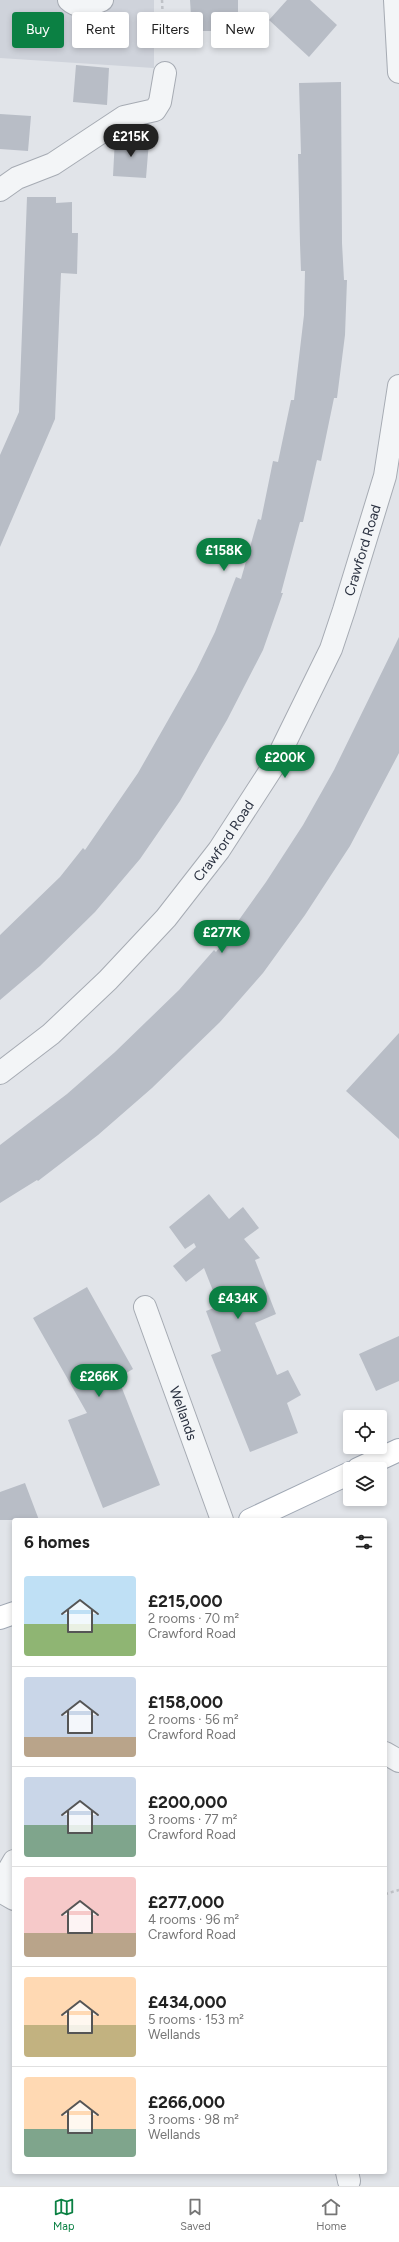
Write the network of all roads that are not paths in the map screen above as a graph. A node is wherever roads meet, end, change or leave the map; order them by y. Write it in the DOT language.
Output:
graph roads {
  1 [pos="69,0"];
  2 [pos="102,0"];
  3 [pos="395,0"];
  4 [pos="399,72"];
  5 [pos="165,73"];
  6 [pos="0,190"];
  7 [pos="399,386"];
  8 [pos="0,1073"];
  9 [pos="146,1307"];
  10 [pos="399,1450"];
  11 [pos="373,1462"];
  12 [pos="343,1476"];
  13 [pos="221,1518"];
  14 [pos="254,1518"];
  15 [pos="12,1614"];
  16 [pos="0,1618"];
  17 [pos="387,1754"];
  18 [pos="399,1761"];
  19 [pos="12,1864"];
  20 [pos="0,1885"];
  21 [pos="0,1891"];
  22 [pos="12,1898"];
  1 -- 2 [label="street"];
  3 -- 4 [label="street"];
  5 -- 6 [label="street"];
  7 -- 8 [label="street, Crawford Road"];
  9 -- 13 [label="street, Wellands"];
  10 -- 11 [label="main road"];
  12 -- 14 [label="main road"];
  15 -- 16 [label="main road"];
  17 -- 18 [label="street"];
  19 -- 20 [label="street"];
  21 -- 22 [label="street"];
}
